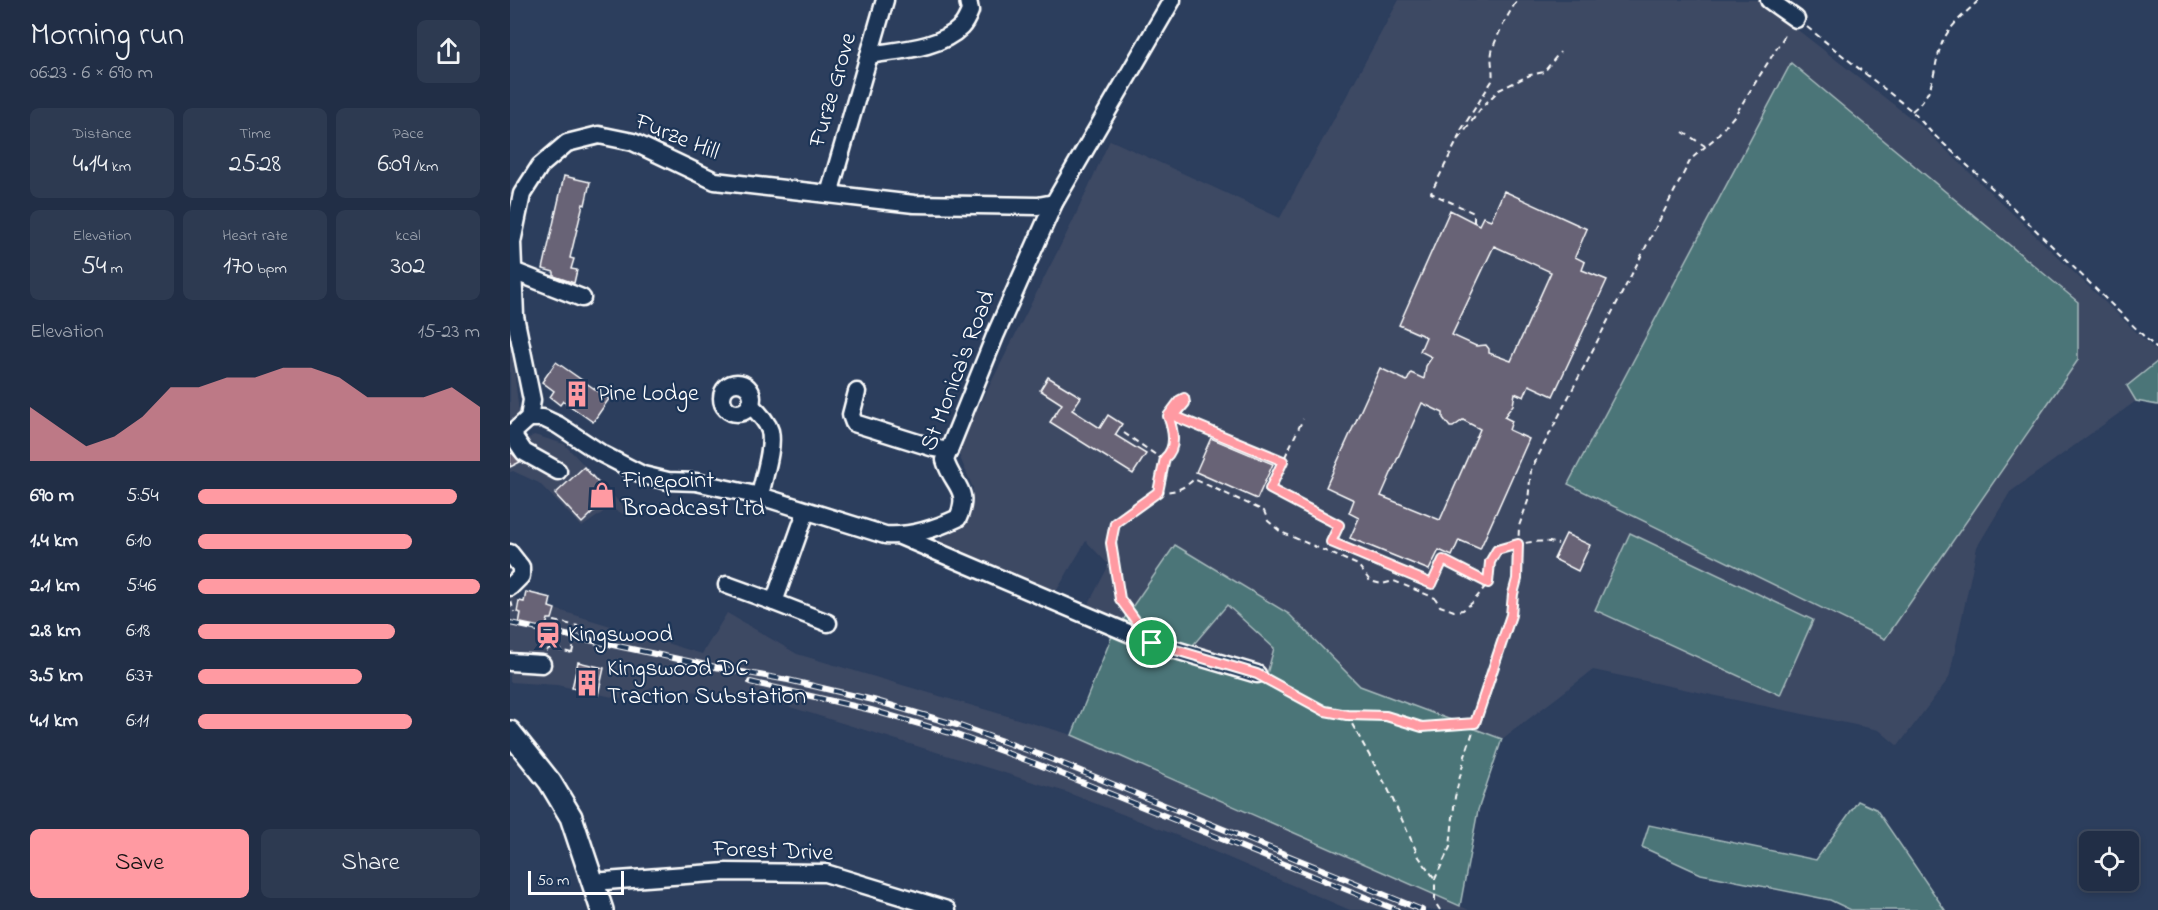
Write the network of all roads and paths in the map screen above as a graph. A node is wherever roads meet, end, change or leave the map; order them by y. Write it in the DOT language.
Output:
graph roads {
  1 [pos="885,0"];
  2 [pos="968,0"];
  3 [pos="1172,0"];
  4 [pos="1516,0"];
  5 [pos="1769,0"];
  6 [pos="1978,0"];
  7 [pos="1796,19"];
  8 [pos="1560,52"];
  9 [pos="869,55"];
  10 [pos="1912,111"];
  11 [pos="1683,132"];
  12 [pos="1457,141"];
  13 [pos="1706,146"];
  14 [pos="829,194"];
  15 [pos="1054,203"];
  16 [pos="1474,222"];
  17 [pos="513,272"];
  18 [pos="582,298"];
  19 [pos="2158,350"];
  20 [pos="857,392"];
  21 [pos="750,405"];
  22 [pos="529,418"];
  23 [pos="1304,419"];
  24 [pos="1124,433"];
  25 [pos="511,435"];
  26 [pos="949,451"];
  27 [pos="1165,458"];
  28 [pos="1283,461"];
  29 [pos="558,471"];
  30 [pos="1158,492"];
  31 [pos="760,496"];
  32 [pos="806,512"];
  33 [pos="900,536"];
  34 [pos="1518,544"];
  35 [pos="1558,544"];
  36 [pos="510,553"];
  37 [pos="1488,583"];
  38 [pos="727,585"];
  39 [pos="510,587"];
  40 [pos="510,596"];
  41 [pos="774,602"];
  42 [pos="514,612"];
  43 [pos="554,621"];
  44 [pos="828,623"];
  45 [pos="1152,643"];
  46 [pos="550,648"];
  47 [pos="510,662"];
  48 [pos="542,664"];
  49 [pos="1257,674"];
  50 [pos="1347,715"];
  51 [pos="1475,723"];
  52 [pos="510,732"];
  53 [pos="1435,879"];
  54 [pos="592,882"];
  55 [pos="602,910"];
  56 [pos="947,910"];
  57 [pos="1440,910"];
  1 -- 9 [label="street, Furze Grove"];
  2 -- 9 [label="street"];
  3 -- 15 [label="street, St Monica's Road"];
  4 -- 12 [label="path"];
  5 -- 7 [label="street"];
  6 -- 10 [label="path"];
  7 -- 10 [label="path"];
  7 -- 13 [label="path"];
  8 -- 12 [label="path"];
  9 -- 14 [label="street, Furze Grove"];
  10 -- 19 [label="path"];
  11 -- 13 [label="path"];
  12 -- 16 [label="path"];
  13 -- 34 [label="path"];
  14 -- 15 [label="street, Furze Hill"];
  14 -- 17 [label="street, Furze Hill"];
  15 -- 26 [label="street, St Monica's Road"];
  17 -- 18 [label="street"];
  17 -- 22 [label="street, Furze Hill"];
  20 -- 26 [label="street"];
  21 -- 31 [label="street"];
  22 -- 25 [label="street"];
  22 -- 31 [label="street, St Monica's Road"];
  23 -- 28 [label="path"];
  24 -- 27 [label="path"];
  25 -- 29 [label="street"];
  26 -- 33 [label="street, St Monica's Road"];
  27 -- 28 [label="path"];
  27 -- 30 [label="path"];
  28 -- 37 [label="path"];
  30 -- 37 [label="path"];
  30 -- 45 [label="path"];
  31 -- 32 [label="street, St Monica's Road"];
  32 -- 33 [label="street, St Monica's Road"];
  32 -- 41 [label="street"];
  33 -- 45 [label="street"];
  34 -- 35 [label="path"];
  34 -- 37 [label="path"];
  34 -- 51 [label="path"];
  36 -- 39 [label="street"];
  38 -- 41 [label="street"];
  40 -- 42 [label="path"];
  41 -- 44 [label="street"];
  43 -- 46 [label="path, bridge"];
  45 -- 49 [label="street"];
  47 -- 48 [label="street"];
  49 -- 50 [label="path"];
  50 -- 51 [label="path"];
  50 -- 53 [label="path"];
  51 -- 53 [label="path"];
  52 -- 54 [label="main road"];
  53 -- 57 [label="path"];
  54 -- 55 [label="main road"];
  54 -- 56 [label="street, Forest Drive"];
}
